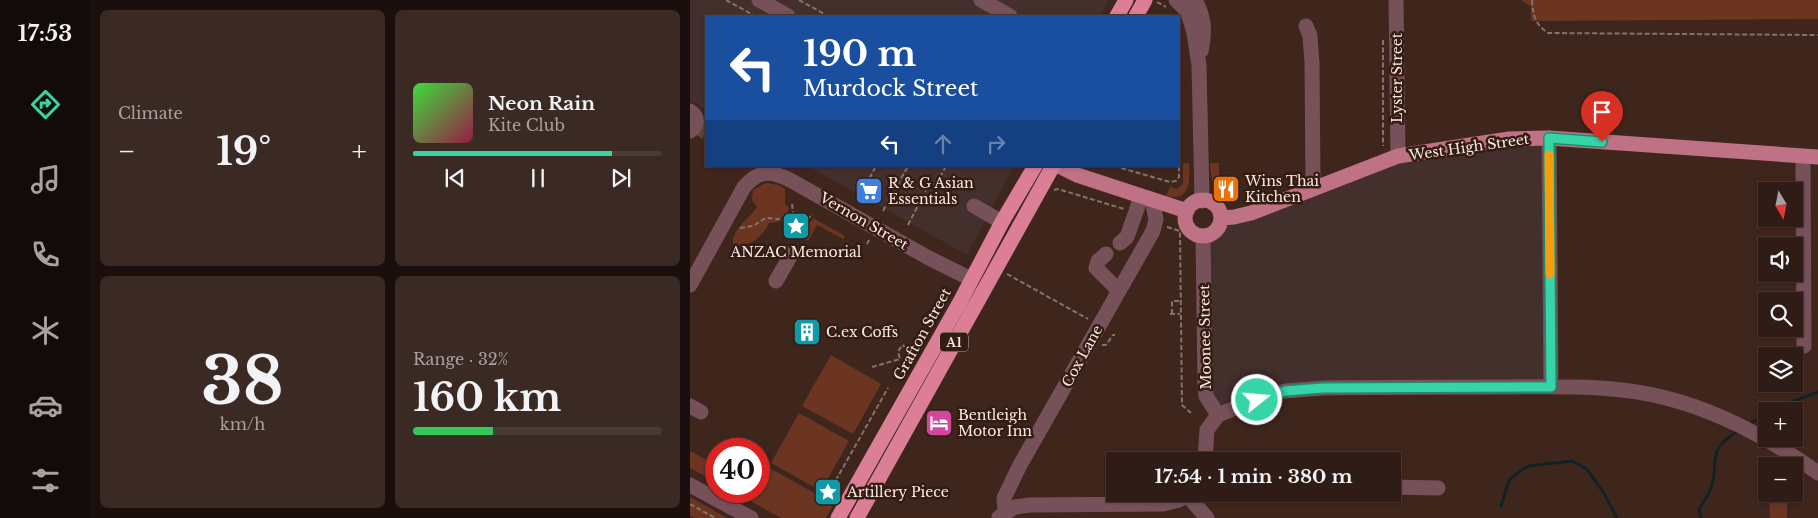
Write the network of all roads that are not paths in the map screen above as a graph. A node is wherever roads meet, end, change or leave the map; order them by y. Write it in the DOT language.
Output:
graph roads {
  1 [pos="759,0"];
  2 [pos="981,0"];
  3 [pos="1126,0"];
  4 [pos="1195,0"];
  5 [pos="1206,0"];
  6 [pos="1396,0"];
  7 [pos="1151,1"];
  8 [pos="1172,4"];
  9 [pos="786,15"];
  10 [pos="1008,15"];
  11 [pos="1118,15"];
  12 [pos="1137,15"];
  13 [pos="1204,26"];
  14 [pos="1306,26"];
  15 [pos="1199,64"];
  16 [pos="690,111"];
  17 [pos="690,131"];
  18 [pos="1549,138"];
  19 [pos="1398,156"];
  20 [pos="1810,156"];
  21 [pos="1034,167"];
  22 [pos="1052,167"];
  23 [pos="1061,167"];
  24 [pos="1313,188"];
  25 [pos="1146,199"];
  26 [pos="1202,201"];
  27 [pos="974,206"];
  28 [pos="1187,211"];
  29 [pos="1221,218"];
  30 [pos="1002,222"];
  31 [pos="1203,236"];
  32 [pos="1120,243"];
  33 [pos="792,253"];
  34 [pos="1106,254"];
  35 [pos="971,279"];
  36 [pos="776,281"];
  37 [pos="690,285"];
  38 [pos="1119,291"];
  39 [pos="1804,346"];
  40 [pos="1551,387"];
  41 [pos="1218,415"];
  42 [pos="1206,452"];
  43 [pos="1818,473"];
  44 [pos="690,485"];
  45 [pos="1401,487"];
  46 [pos="1438,488"];
  47 [pos="1173,502"];
  48 [pos="1194,502"];
  49 [pos="738,513"];
  50 [pos="1002,515"];
  51 [pos="751,518"];
  52 [pos="838,518"];
  53 [pos="857,518"];
  54 [pos="1207,518"];
  1 -- 9 [label="street"];
  2 -- 10 [label="street"];
  3 -- 11 [label="highway"];
  4 -- 13 [label="street"];
  5 -- 13 [label="street"];
  6 -- 19 [label="street, Lyster Street"];
  7 -- 12 [label="highway"];
  8 -- 15 [label="street"];
  13 -- 15 [label="street"];
  14 -- 24 [label="street"];
  15 -- 26 [label="street"];
  16 -- 17 [label="street"];
  18 -- 19 [label="main road, West High Street"];
  18 -- 20 [label="main road, West High Street"];
  18 -- 40 [label="street"];
  19 -- 24 [label="main road, West High Street"];
  20 -- 39 [label="street"];
  21 -- 30 [label="highway, Grafton Street / A1"];
  22 -- 53 [label="highway, A1"];
  23 -- 25 [label="main road"];
  24 -- 29 [label="main road, West High Street"];
  25 -- 28 [label="main road"];
  25 -- 32 [label="street"];
  25 -- 38 [label="street, Cox Lane"];
  26 -- 28 [label="main road"];
  26 -- 29 [label="main road"];
  27 -- 30 [label="street"];
  28 -- 31 [label="main road"];
  29 -- 31 [label="main road"];
  30 -- 35 [label="highway, Grafton Street / A1"];
  31 -- 41 [label="street, Moonee Street"];
  33 -- 36 [label="street"];
  34 -- 38 [label="street"];
  35 -- 37 [label="street, Vernon Street"];
  35 -- 52 [label="highway, Grafton Street / A1"];
  38 -- 50 [label="street, Cox Lane"];
  40 -- 41 [label="street"];
  40 -- 43 [label="street"];
  41 -- 42 [label="street"];
  44 -- 49 [label="street"];
  45 -- 46 [label="street"];
  47 -- 50 [label="street"];
  48 -- 54 [label="street"];
  49 -- 51 [label="street"];
}
